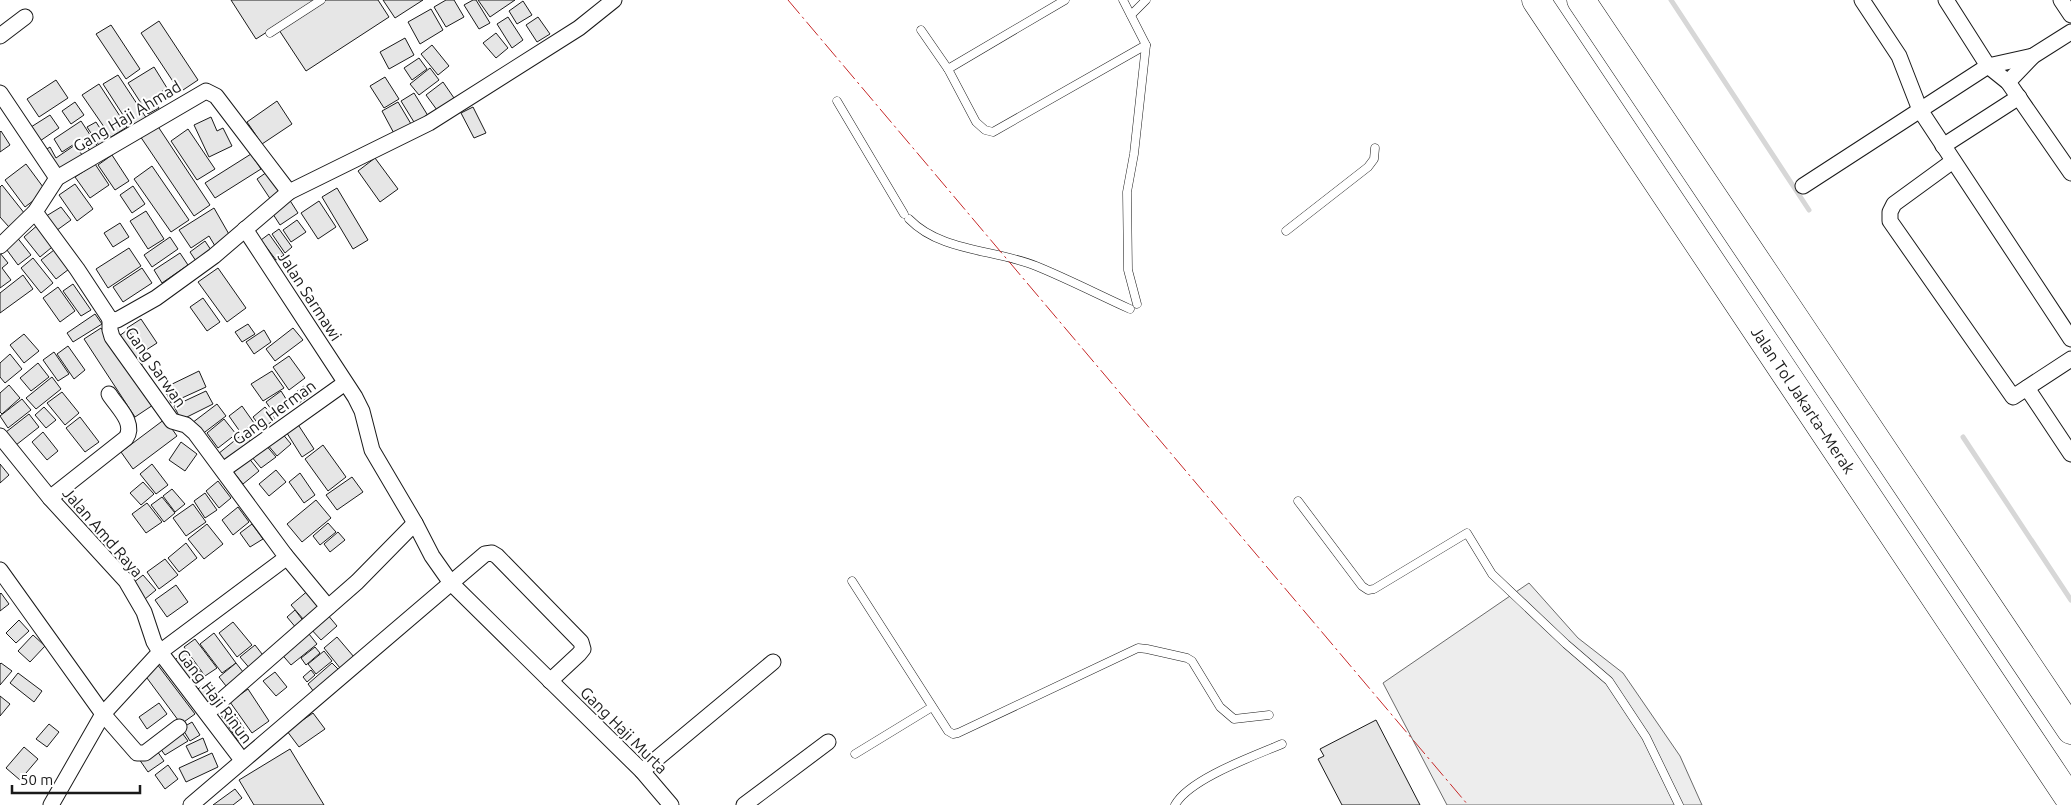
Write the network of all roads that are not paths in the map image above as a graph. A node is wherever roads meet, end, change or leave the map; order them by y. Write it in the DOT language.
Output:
graph roads {
  1 [pos="321,0"];
  2 [pos="614,0"];
  3 [pos="1065,0"];
  4 [pos="1123,0"];
  5 [pos="1146,0"];
  6 [pos="1536,0"];
  7 [pos="1581,0"];
  8 [pos="1862,0"];
  9 [pos="1946,0"];
  10 [pos="2061,0"];
  11 [pos="1131,15"];
  12 [pos="2071,15"];
  13 [pos="25,18"];
  14 [pos="921,30"];
  15 [pos="2071,32"];
  16 [pos="270,33"];
  17 [pos="0,36"];
  18 [pos="1146,45"];
  19 [pos="2033,56"];
  20 [pos="1988,66"];
  21 [pos="948,69"];
  22 [pos="2008,82"];
  23 [pos="0,93"];
  24 [pos="2019,96"];
  25 [pos="837,101"];
  26 [pos="1920,110"];
  27 [pos="1943,146"];
  28 [pos="1375,148"];
  29 [pos="1953,161"];
  30 [pos="2071,173"];
  31 [pos="56,178"];
  32 [pos="1803,186"];
  33 [pos="289,192"];
  34 [pos="35,212"];
  35 [pos="245,229"];
  36 [pos="1286,231"];
  37 [pos="0,246"];
  38 [pos="110,319"];
  39 [pos="2071,339"];
  40 [pos="2071,359"];
  41 [pos="345,383"];
  42 [pos="2027,388"];
  43 [pos="109,394"];
  44 [pos="2,445"];
  45 [pos="2071,454"];
  46 [pos="223,470"];
  47 [pos="50,498"];
  48 [pos="1298,501"];
  49 [pos="415,524"];
  50 [pos="285,555"];
  51 [pos="0,570"];
  52 [pos="852,581"];
  53 [pos="451,583"];
  54 [pos="328,607"];
  55 [pos="160,652"];
  56 [pos="774,662"];
  57 [pos="550,681"];
  58 [pos="932,706"];
  59 [pos="207,713"];
  60 [pos="103,714"];
  61 [pos="1269,716"];
  62 [pos="179,727"];
  63 [pos="2071,730"];
  64 [pos="828,742"];
  65 [pos="1282,744"];
  66 [pos="856,754"];
  67 [pos="242,760"];
  68 [pos="642,771"];
  69 [pos="2071,801"];
  70 [pos="50,805"];
  71 [pos="191,805"];
  72 [pos="671,805"];
  73 [pos="744,805"];
  74 [pos="1175,805"];
  75 [pos="1679,805"];
  1 -- 16 [label="lane"];
  2 -- 33 [label="street"];
  3 -- 21 [label="lane"];
  4 -- 11 [label="lane"];
  5 -- 11 [label="lane"];
  6 -- 69 [label="highway, Jalan Tol Jakarta–Merak"];
  7 -- 63 [label="highway"];
  8 -- 26 [label="street"];
  9 -- 20 [label="street"];
  10 -- 12 [label="street"];
  11 -- 18 [label="lane"];
  13 -- 17 [label="street"];
  14 -- 21 [label="lane"];
  15 -- 19 [label="street"];
  18 -- 21 [label="lane"];
  18 -- 25 [label="lane"];
  19 -- 20 [label="street"];
  19 -- 22 [label="street"];
  20 -- 22 [label="street"];
  20 -- 26 [label="street"];
  22 -- 24 [label="street"];
  23 -- 31 [label="street"];
  24 -- 27 [label="street"];
  24 -- 30 [label="street"];
  26 -- 27 [label="street"];
  26 -- 32 [label="street"];
  27 -- 29 [label="street"];
  28 -- 36 [label="lane"];
  29 -- 39 [label="street"];
  29 -- 42 [label="street"];
  31 -- 33 [label="street, Gang Haji Ahmad"];
  31 -- 34 [label="street"];
  33 -- 35 [label="street"];
  34 -- 37 [label="street"];
  34 -- 38 [label="street, Gang Sarwan"];
  35 -- 38 [label="street"];
  35 -- 41 [label="street, Jalan Sarmawi"];
  38 -- 46 [label="street, Gang Sarwan"];
  40 -- 42 [label="street"];
  41 -- 46 [label="street, Gang Herman"];
  41 -- 49 [label="street, Jalan Sarmawi"];
  42 -- 45 [label="street"];
  43 -- 47 [label="street"];
  44 -- 47 [label="street, Jalan Amd Raya"];
  46 -- 50 [label="street, Gang Sarwan"];
  47 -- 55 [label="street, Jalan Amd Raya"];
  48 -- 75 [label="lane"];
  49 -- 53 [label="street, Gang Haji Murta"];
  49 -- 54 [label="street"];
  50 -- 54 [label="street, Gang Sarwan"];
  50 -- 55 [label="street"];
  51 -- 60 [label="street"];
  52 -- 58 [label="lane"];
  53 -- 57 [label="street, Gang Haji Murta"];
  53 -- 57 [label="street"];
  53 -- 67 [label="street"];
  54 -- 59 [label="street"];
  55 -- 59 [label="street, Gang Haji Rinun"];
  55 -- 60 [label="street"];
  56 -- 68 [label="street"];
  57 -- 68 [label="street, Gang Haji Murta"];
  58 -- 61 [label="lane"];
  58 -- 66 [label="lane"];
  59 -- 67 [label="street, Gang Haji Rinun"];
  60 -- 62 [label="street"];
  60 -- 70 [label="street"];
  64 -- 73 [label="street"];
  65 -- 74 [label="lane"];
  67 -- 71 [label="street"];
  68 -- 72 [label="street, Gang Haji Murta"];
}
